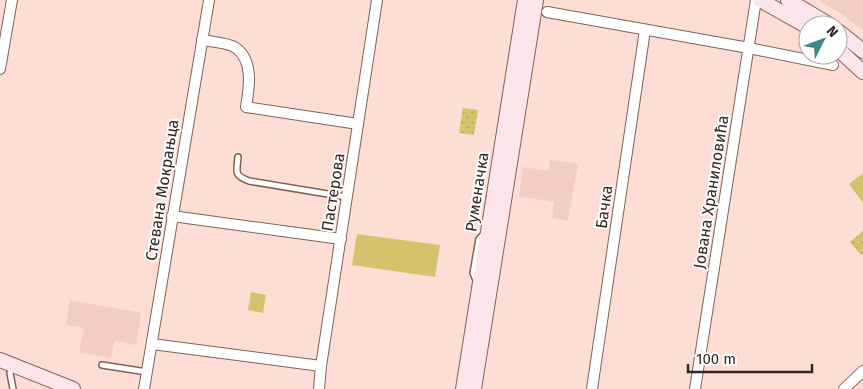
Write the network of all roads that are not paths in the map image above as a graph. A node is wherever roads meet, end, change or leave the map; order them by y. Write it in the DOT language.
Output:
graph roads {
  1 [pos="12,0"];
  2 [pos="209,0"];
  3 [pos="377,0"];
  4 [pos="526,0"];
  5 [pos="536,0"];
  6 [pos="758,0"];
  7 [pos="788,0"];
  8 [pos="546,12"];
  9 [pos="813,15"];
  10 [pos="798,22"];
  11 [pos="645,30"];
  12 [pos="848,39"];
  13 [pos="202,40"];
  14 [pos="749,48"];
  15 [pos="863,51"];
  16 [pos="798,58"];
  17 [pos="848,58"];
  18 [pos="0,69"];
  19 [pos="863,72"];
  20 [pos="358,124"];
  21 [pos="238,157"];
  22 [pos="347,198"];
  23 [pos="172,216"];
  24 [pos="341,239"];
  25 [pos="152,344"];
  26 [pos="0,360"];
  27 [pos="102,365"];
  28 [pos="321,366"];
  29 [pos="5,371"];
  30 [pos="863,371"];
  31 [pos="148,372"];
  32 [pos="14,389"];
  33 [pos="48,389"];
  34 [pos="73,389"];
  35 [pos="144,389"];
  36 [pos="319,389"];
  37 [pos="463,389"];
  38 [pos="474,389"];
  39 [pos="592,389"];
  40 [pos="695,389"];
  41 [pos="844,389"];
  1 -- 18 [label="street"];
  2 -- 13 [label="street, Стевана Мокрањца"];
  3 -- 20 [label="street, Пастерова"];
  4 -- 37 [label="street, Руменачка"];
  5 -- 38 [label="street, Руменачка"];
  6 -- 10 [label="street"];
  6 -- 14 [label="street, Јована Храниловића"];
  7 -- 9 [label="street"];
  8 -- 11 [label="street"];
  11 -- 14 [label="street"];
  11 -- 39 [label="street, Бачка"];
  12 -- 15 [label="street"];
  13 -- 20 [label="street"];
  13 -- 23 [label="street, Стевана Мокрањца"];
  14 -- 16 [label="street"];
  14 -- 40 [label="street, Јована Храниловића"];
  17 -- 19 [label="street"];
  20 -- 22 [label="street, Пастерова"];
  21 -- 22 [label="lane"];
  22 -- 24 [label="street, Пастерова"];
  23 -- 24 [label="street"];
  23 -- 25 [label="street, Стевана Мокрањца"];
  24 -- 28 [label="street, Пастерова"];
  25 -- 28 [label="street"];
  25 -- 31 [label="street, Стевана Мокрањца"];
  26 -- 34 [label="street"];
  27 -- 31 [label="lane"];
  28 -- 36 [label="street, Пастерова"];
  29 -- 32 [label="lane"];
  29 -- 33 [label="street"];
  30 -- 41 [label="street"];
  31 -- 35 [label="street, Стевана Мокрањца"];
}
